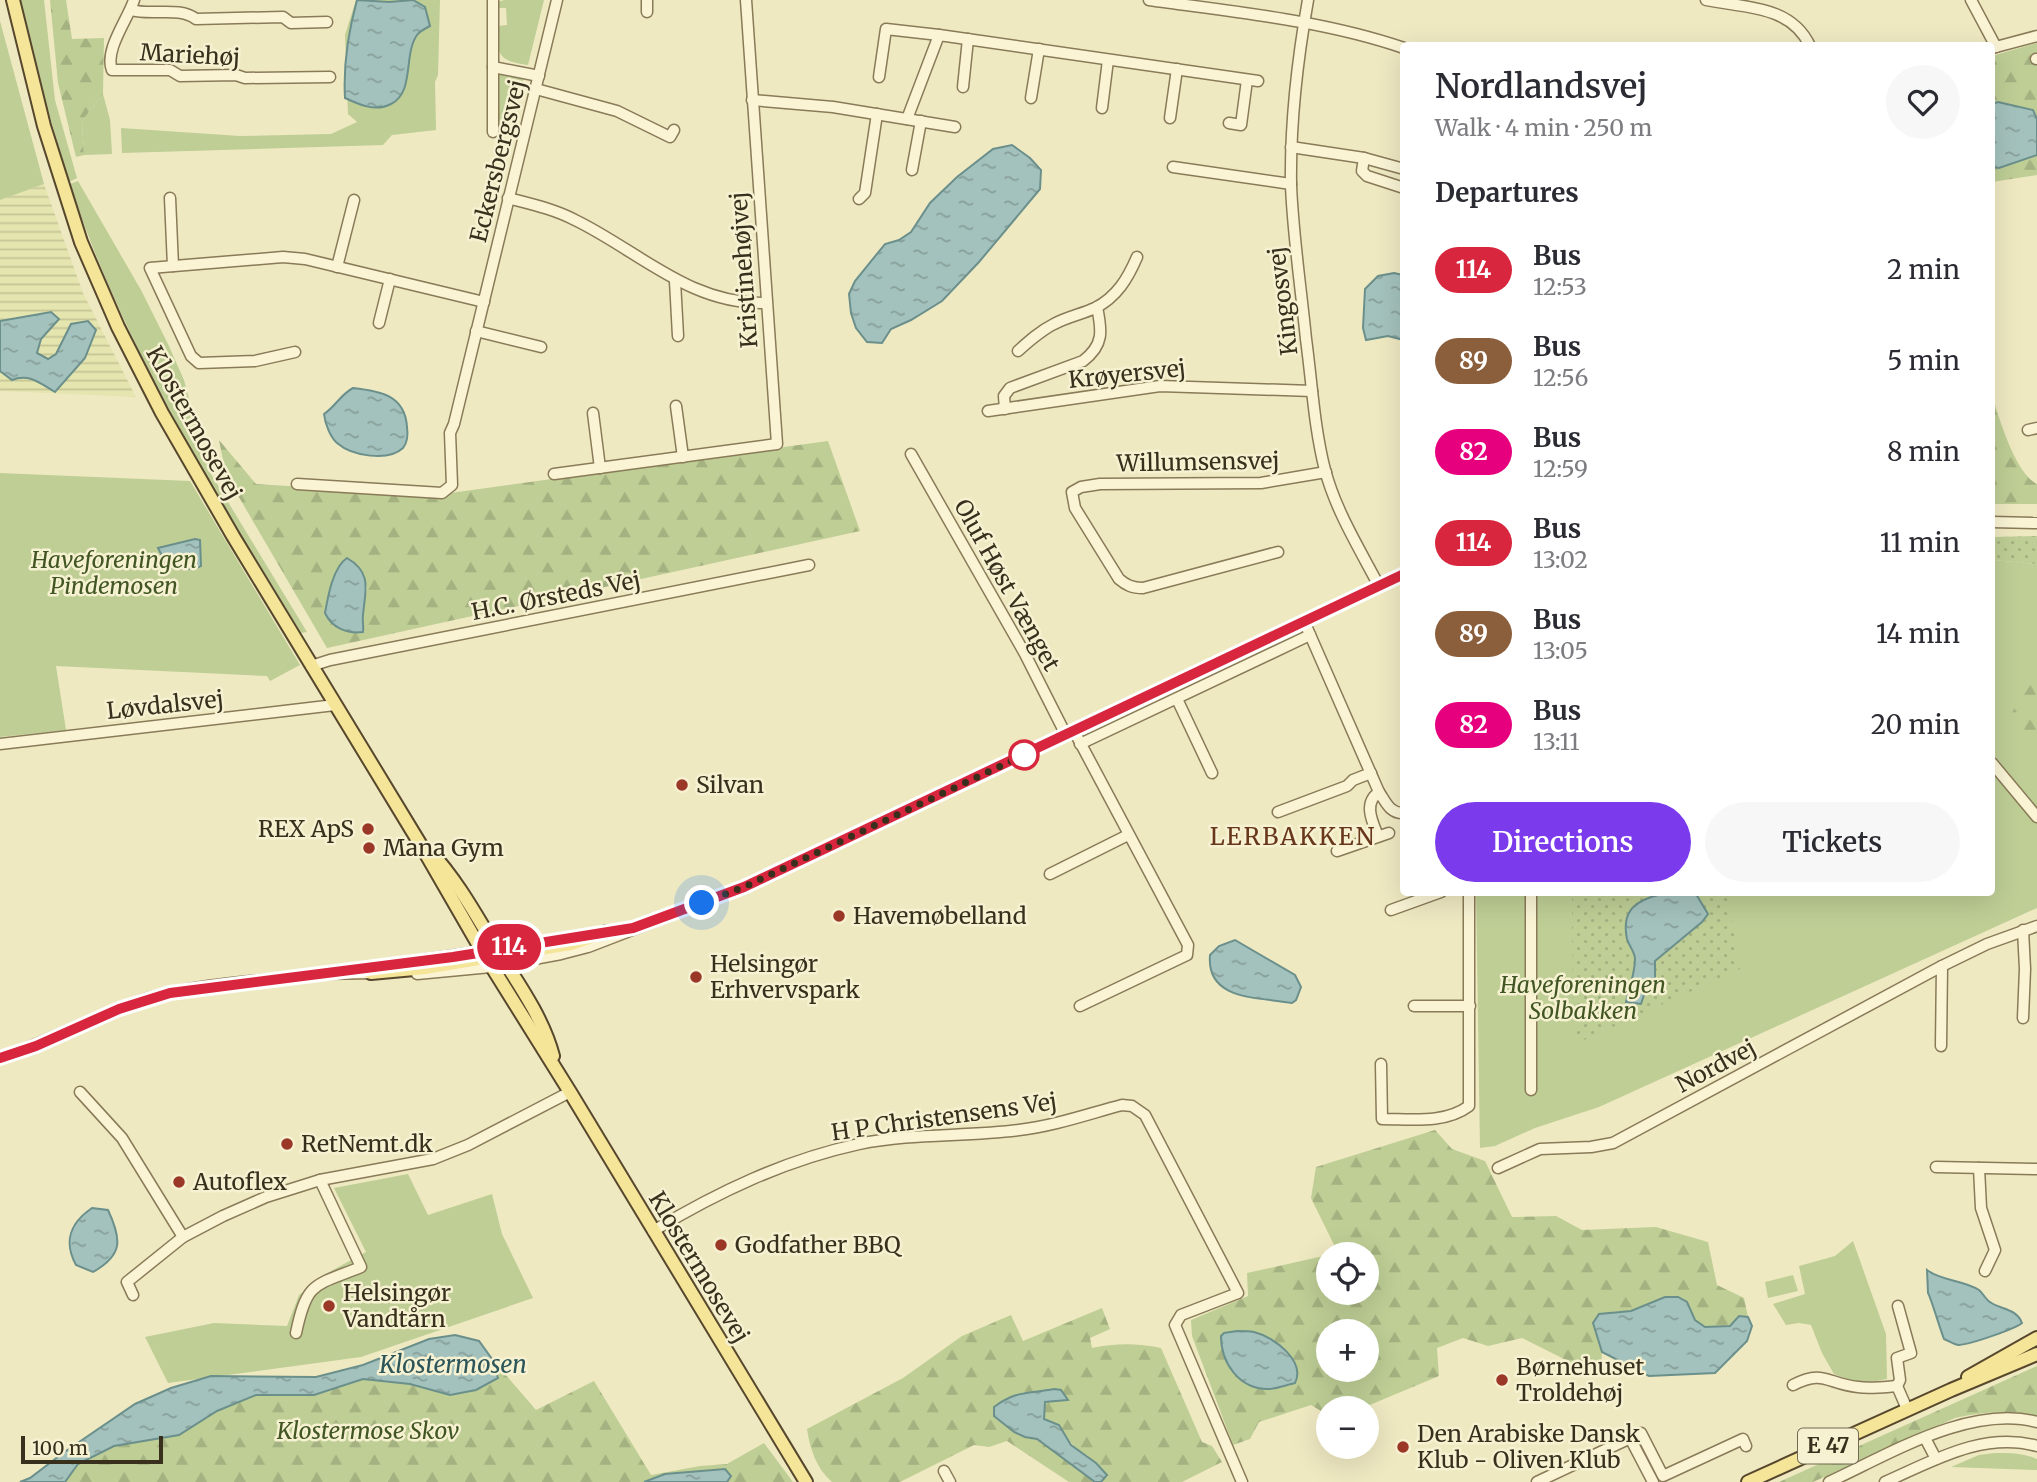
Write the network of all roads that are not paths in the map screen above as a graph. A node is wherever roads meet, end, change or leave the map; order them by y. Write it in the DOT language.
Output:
graph roads {
  1 [pos="13,0"];
  2 [pos="493,0"];
  3 [pos="557,0"];
  4 [pos="647,0"];
  5 [pos="746,0"];
  6 [pos="1149,0"];
  7 [pos="1308,0"];
  8 [pos="1706,0"];
  9 [pos="1971,0"];
  10 [pos="1170,2"];
  11 [pos="133,5"];
  12 [pos="648,12"];
  13 [pos="327,22"];
  14 [pos="1304,22"];
  15 [pos="939,35"];
  16 [pos="2037,36"];
  17 [pos="968,39"];
  18 [pos="1808,42"];
  19 [pos="1992,42"];
  20 [pos="1400,47"];
  21 [pos="1995,47"];
  22 [pos="1039,49"];
  23 [pos="1108,60"];
  24 [pos="493,67"];
  25 [pos="1177,69"];
  26 [pos="539,76"];
  27 [pos="879,76"];
  28 [pos="330,77"];
  29 [pos="963,87"];
  30 [pos="536,89"];
  31 [pos="1031,98"];
  32 [pos="752,100"];
  33 [pos="1102,108"];
  34 [pos="877,114"];
  35 [pos="907,118"];
  36 [pos="1170,118"];
  37 [pos="921,121"];
  38 [pos="1229,123"];
  39 [pos="955,127"];
  40 [pos="674,130"];
  41 [pos="493,132"];
  42 [pos="1291,147"];
  43 [pos="1364,158"];
  44 [pos="1173,167"];
  45 [pos="1400,168"];
  46 [pos="912,170"];
  47 [pos="1291,184"];
  48 [pos="1400,187"];
  49 [pos="170,198"];
  50 [pos="508,198"];
  51 [pos="859,199"];
  52 [pos="354,200"];
  53 [pos="1137,257"];
  54 [pos="173,266"];
  55 [pos="337,267"];
  56 [pos="390,279"];
  57 [pos="675,281"];
  58 [pos="484,302"];
  59 [pos="766,303"];
  60 [pos="1097,307"];
  61 [pos="379,323"];
  62 [pos="477,331"];
  63 [pos="678,336"];
  64 [pos="541,347"];
  65 [pos="1018,351"];
  66 [pos="295,352"];
  67 [pos="1312,391"];
  68 [pos="676,406"];
  69 [pos="1005,409"];
  70 [pos="988,411"];
  71 [pos="593,413"];
  72 [pos="911,454"];
  73 [pos="683,457"];
  74 [pos="600,468"];
  75 [pos="1326,472"];
  76 [pos="554,474"];
  77 [pos="297,484"];
  78 [pos="1995,522"];
  79 [pos="2037,523"];
  80 [pos="1278,552"];
  81 [pos="809,565"];
  82 [pos="1400,576"];
  83 [pos="1379,586"];
  84 [pos="1304,621"];
  85 [pos="1310,635"];
  86 [pos="311,666"];
  87 [pos="1177,699"];
  88 [pos="335,705"];
  89 [pos="1070,733"];
  90 [pos="0,744"];
  91 [pos="1080,744"];
  92 [pos="1995,767"];
  93 [pos="1371,773"];
  94 [pos="1212,774"];
  95 [pos="1379,792"];
  96 [pos="1278,812"];
  97 [pos="1400,813"];
  98 [pos="2037,817"];
  99 [pos="412,832"];
  100 [pos="1389,833"];
  101 [pos="1128,835"];
  102 [pos="1378,836"];
  103 [pos="1337,851"];
  104 [pos="1049,874"];
  105 [pos="1430,896"];
  106 [pos="1469,896"];
  107 [pos="1531,896"];
  108 [pos="1391,910"];
  109 [pos="2037,926"];
  110 [pos="633,928"];
  111 [pos="2023,930"];
  112 [pos="607,932"];
  113 [pos="494,958"];
  114 [pos="1942,966"];
  115 [pos="371,973"];
  116 [pos="313,974"];
  117 [pos="1080,1006"];
  118 [pos="1414,1006"];
  119 [pos="1470,1006"];
  120 [pos="2023,1018"];
  121 [pos="1941,1046"];
  122 [pos="0,1058"];
  123 [pos="1381,1063"];
  124 [pos="558,1072"];
  125 [pos="1531,1090"];
  126 [pos="80,1092"];
  127 [pos="570,1092"];
  128 [pos="1936,1167"];
  129 [pos="1498,1168"];
  130 [pos="1979,1168"];
  131 [pos="2037,1169"];
  132 [pos="320,1180"];
  133 [pos="653,1231"];
  134 [pos="183,1237"];
  135 [pos="1985,1271"];
  136 [pos="133,1295"];
  137 [pos="1898,1306"];
  138 [pos="296,1333"];
  139 [pos="2037,1338"];
  140 [pos="2037,1348"];
  141 [pos="2037,1354"];
  142 [pos="1980,1378"];
  143 [pos="1793,1385"];
  144 [pos="1897,1387"];
  145 [pos="1951,1390"];
  146 [pos="1907,1409"];
  147 [pos="2037,1422"];
  148 [pos="1630,1438"];
  149 [pos="1925,1438"];
  150 [pos="1746,1446"];
  151 [pos="2037,1446"];
  152 [pos="1936,1459"];
  153 [pos="944,1471"];
  154 [pos="806,1482"];
  155 [pos="950,1482"];
  156 [pos="1242,1482"];
  157 [pos="1537,1482"];
  158 [pos="1653,1482"];
  159 [pos="1748,1482"];
  160 [pos="1829,1482"];
  161 [pos="1885,1482"];
  1 -- 86 [label="main road, Klostermosevej"];
  2 -- 24 [label="street"];
  3 -- 26 [label="street, Eckersbergsvej"];
  4 -- 12 [label="street"];
  5 -- 32 [label="street, Kristinehøjvej"];
  6 -- 10 [label="street"];
  7 -- 14 [label="street, Kingosvej"];
  8 -- 18 [label="street"];
  9 -- 19 [label="street"];
  10 -- 14 [label="street"];
  11 -- 13 [label="street, Mariehøj"];
  11 -- 28 [label="street, Mariehøj"];
  14 -- 20 [label="street"];
  14 -- 42 [label="street, Kingosvej"];
  15 -- 17 [label="street"];
  15 -- 27 [label="street"];
  15 -- 35 [label="street"];
  16 -- 21 [label="street"];
  17 -- 22 [label="street"];
  17 -- 29 [label="street"];
  22 -- 23 [label="street"];
  22 -- 31 [label="street"];
  23 -- 25 [label="street"];
  23 -- 33 [label="street"];
  24 -- 26 [label="street"];
  24 -- 41 [label="street"];
  25 -- 36 [label="street"];
  25 -- 38 [label="street"];
  26 -- 30 [label="street, Eckersbergsvej"];
  30 -- 40 [label="street"];
  30 -- 50 [label="street, Eckersbergsvej"];
  32 -- 34 [label="street"];
  32 -- 59 [label="street, Kristinehøjvej"];
  34 -- 35 [label="street"];
  34 -- 51 [label="street"];
  35 -- 37 [label="street"];
  37 -- 39 [label="street"];
  37 -- 46 [label="street"];
  42 -- 43 [label="street"];
  42 -- 47 [label="street, Kingosvej"];
  43 -- 45 [label="street"];
  43 -- 48 [label="street"];
  44 -- 47 [label="street"];
  47 -- 67 [label="street, Kingosvej"];
  49 -- 54 [label="street"];
  50 -- 57 [label="street"];
  50 -- 58 [label="street, Eckersbergsvej"];
  52 -- 55 [label="street"];
  53 -- 60 [label="street"];
  54 -- 55 [label="street"];
  54 -- 66 [label="street"];
  55 -- 56 [label="street"];
  56 -- 58 [label="street"];
  56 -- 61 [label="street"];
  57 -- 59 [label="street"];
  57 -- 63 [label="street"];
  58 -- 62 [label="street, Eckersbergsvej"];
  59 -- 73 [label="street, Kristinehøjvej"];
  60 -- 65 [label="street"];
  60 -- 69 [label="street"];
  62 -- 64 [label="street"];
  62 -- 77 [label="street, Eckersbergsvej"];
  67 -- 69 [label="street, Krøyersvej"];
  67 -- 75 [label="street, Kingosvej"];
  68 -- 73 [label="street"];
  69 -- 70 [label="street, Krøyersvej"];
  71 -- 74 [label="street"];
  72 -- 89 [label="street, Oluf Høst Vænget"];
  73 -- 74 [label="street, Kristinehøjvej"];
  74 -- 76 [label="street, Kristinehøjvej"];
  75 -- 80 [label="street, Willumsensvej"];
  75 -- 83 [label="street, Kingosvej"];
  78 -- 79 [label="street"];
  81 -- 86 [label="street, H.C. Ørsteds Vej"];
  82 -- 83 [label="street"];
  83 -- 84 [label="street"];
  84 -- 85 [label="street"];
  84 -- 89 [label="street"];
  85 -- 87 [label="street"];
  85 -- 93 [label="street"];
  86 -- 88 [label="main road, Klostermosevej"];
  87 -- 91 [label="street"];
  87 -- 94 [label="street"];
  88 -- 90 [label="street, Løvdalsvej"];
  88 -- 99 [label="main road, Klostermosevej"];
  89 -- 91 [label="street, Oluf Høst Vænget"];
  89 -- 110 [label="street"];
  91 -- 101 [label="street, Oluf Høst Vænget"];
  92 -- 98 [label="street"];
  93 -- 95 [label="street"];
  93 -- 96 [label="street"];
  95 -- 97 [label="street"];
  95 -- 102 [label="street"];
  99 -- 113 [label="main road, Klostermosevej"];
  99 -- 113 [label="main road, Klostermosevej"];
  100 -- 102 [label="street"];
  101 -- 104 [label="street"];
  101 -- 117 [label="street, Oluf Høst Vænget"];
  102 -- 103 [label="street"];
  105 -- 108 [label="street"];
  106 -- 119 [label="street"];
  107 -- 125 [label="street"];
  109 -- 111 [label="street, Nordvej"];
  110 -- 112 [label="street"];
  110 -- 113 [label="street"];
  111 -- 114 [label="street, Nordvej"];
  111 -- 120 [label="street"];
  112 -- 113 [label="main road"];
  113 -- 115 [label="main road"];
  113 -- 116 [label="street"];
  113 -- 124 [label="main road, Klostermosevej"];
  113 -- 124 [label="main road, Klostermosevej"];
  114 -- 121 [label="street"];
  114 -- 129 [label="street, Nordvej"];
  115 -- 116 [label="street"];
  116 -- 122 [label="street"];
  118 -- 119 [label="street"];
  119 -- 123 [label="street"];
  124 -- 127 [label="main road, Klostermosevej"];
  126 -- 134 [label="street"];
  127 -- 132 [label="street"];
  127 -- 133 [label="main road, Klostermosevej"];
  128 -- 130 [label="street"];
  130 -- 131 [label="street"];
  130 -- 135 [label="street"];
  132 -- 134 [label="street"];
  132 -- 138 [label="street"];
  133 -- 154 [label="main road, Klostermosevej"];
  133 -- 156 [label="street, H P Christensens Vej"];
  134 -- 136 [label="street"];
  137 -- 144 [label="street"];
  139 -- 145 [label="main road, E 47"];
  140 -- 142 [label="main road"];
  141 -- 142 [label="main road, E 47"];
  142 -- 145 [label="main road, E 47"];
  143 -- 144 [label="street"];
  144 -- 146 [label="street"];
  145 -- 146 [label="main road, E 47"];
  146 -- 159 [label="main road, E 47"];
  147 -- 149 [label="street"];
  148 -- 150 [label="street"];
  148 -- 157 [label="street"];
  148 -- 158 [label="street"];
  149 -- 152 [label="street"];
  149 -- 160 [label="street"];
  151 -- 152 [label="street"];
  152 -- 161 [label="street"];
  153 -- 155 [label="street"];
}
